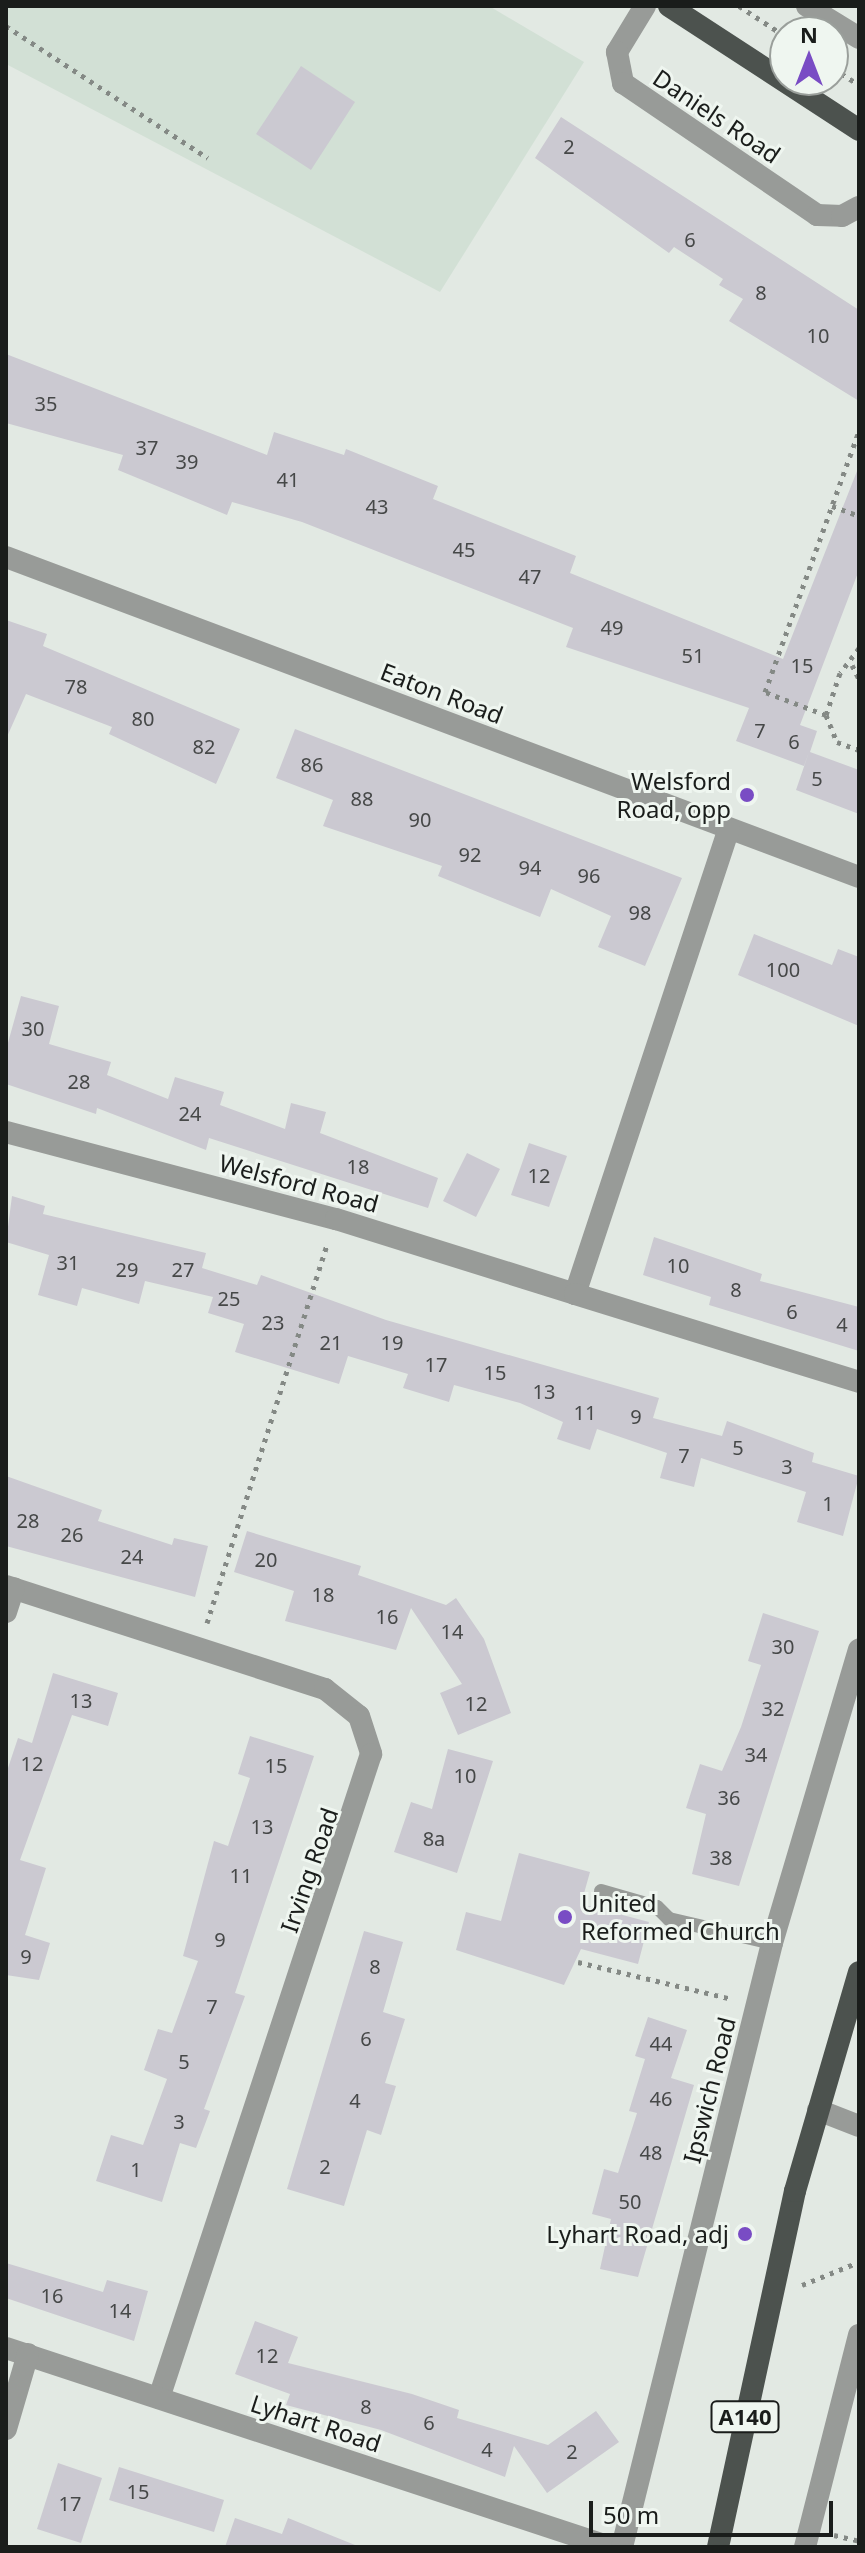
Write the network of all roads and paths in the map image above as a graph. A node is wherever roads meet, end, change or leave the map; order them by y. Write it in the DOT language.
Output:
graph roads {
  1 [pos="645,6"];
  2 [pos="669,6"];
  3 [pos="739,6"];
  4 [pos="807,6"];
  5 [pos="6,26"];
  6 [pos="769,26"];
  7 [pos="859,38"];
  8 [pos="859,130"];
  9 [pos="208,158"];
  10 [pos="859,207"];
  11 [pos="859,431"];
  12 [pos="832,506"];
  13 [pos="859,516"];
  14 [pos="6,557"];
  15 [pos="859,648"];
  16 [pos="852,665"];
  17 [pos="859,679"];
  18 [pos="826,715"];
  19 [pos="859,750"];
  20 [pos="729,829"];
  21 [pos="859,877"];
  22 [pos="6,1132"];
  23 [pos="336,1219"];
  24 [pos="575,1294"];
  25 [pos="859,1382"];
  26 [pos="10,1587"];
  27 [pos="6,1612"];
  28 [pos="199,1646"];
  29 [pos="859,1650"];
  30 [pos="601,1891"];
  31 [pos="772,1943"];
  32 [pos="578,1962"];
  33 [pos="859,1972"];
  34 [pos="739,2001"];
  35 [pos="818,2110"];
  36 [pos="859,2126"];
  37 [pos="859,2262"];
  38 [pos="772,2287"];
  39 [pos="859,2335"];
  40 [pos="17,2351"];
  41 [pos="159,2398"];
  42 [pos="6,2429"];
  43 [pos="610,2547"];
  44 [pos="622,2547"];
  45 [pos="718,2547"];
  46 [pos="805,2547"];
  1 -- 10 [label="street, Daniels Road"];
  2 -- 8 [label="highway"];
  3 -- 6 [label="path"];
  4 -- 7 [label="street"];
  5 -- 9 [label="path"];
  11 -- 12 [label="path"];
  12 -- 13 [label="path"];
  12 -- 18 [label="path"];
  14 -- 20 [label="street, Eaton Road"];
  15 -- 16 [label="path"];
  16 -- 17 [label="path"];
  16 -- 18 [label="path"];
  18 -- 19 [label="path"];
  20 -- 21 [label="street, Eaton Road"];
  20 -- 24 [label="street"];
  22 -- 23 [label="street, Welsford Road"];
  23 -- 24 [label="street, Welsford Road"];
  23 -- 28 [label="path"];
  24 -- 25 [label="street, Welsford Road"];
  26 -- 27 [label="street"];
  26 -- 28 [label="street, Irving Road"];
  28 -- 41 [label="street, Irving Road"];
  29 -- 31 [label="street, Ipswich Road"];
  30 -- 31 [label="lane"];
  31 -- 44 [label="street, Ipswich Road"];
  32 -- 34 [label="path"];
  33 -- 35 [label="highway, A140"];
  35 -- 36 [label="street"];
  35 -- 38 [label="highway, A140"];
  37 -- 38 [label="path"];
  38 -- 45 [label="highway, A140"];
  39 -- 46 [label="street"];
  40 -- 41 [label="street, Lyhart Road"];
  40 -- 42 [label="street"];
  41 -- 43 [label="street, Lyhart Road"];
}
